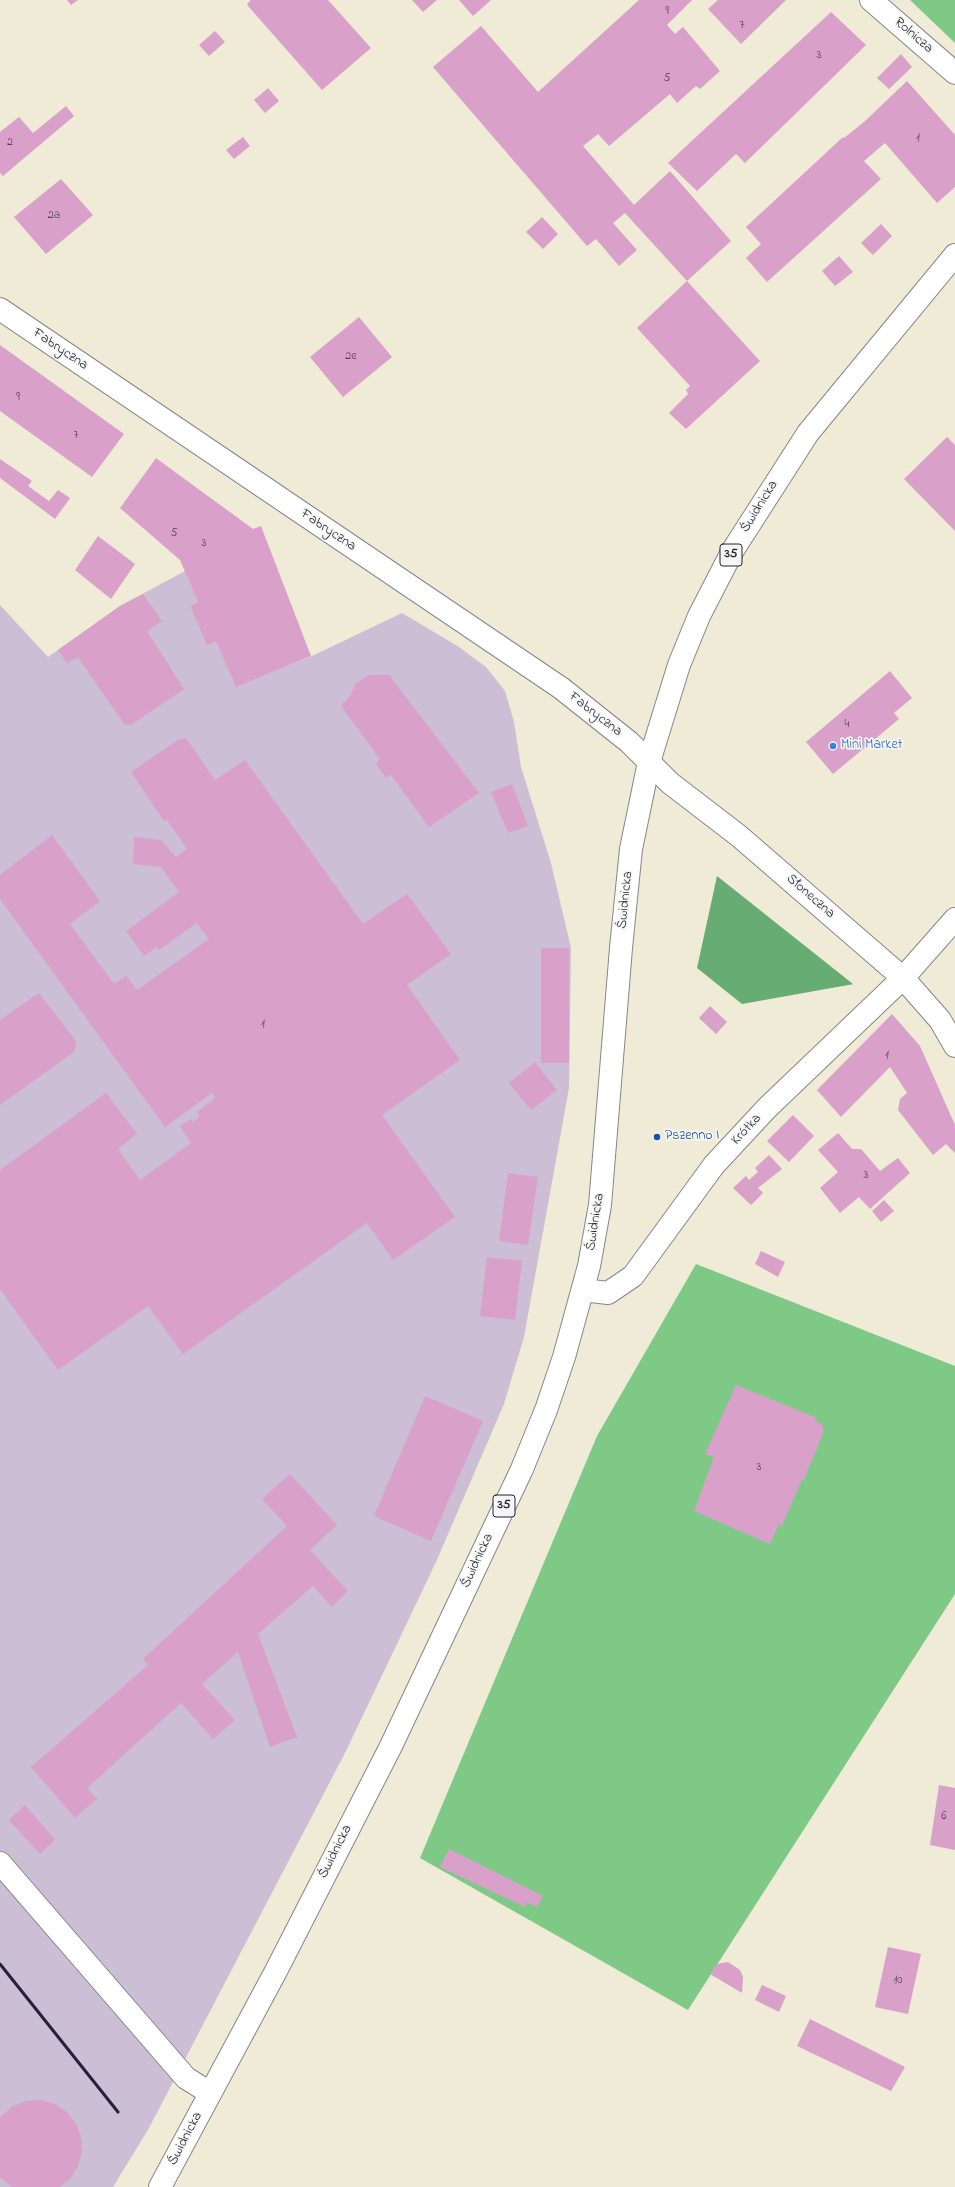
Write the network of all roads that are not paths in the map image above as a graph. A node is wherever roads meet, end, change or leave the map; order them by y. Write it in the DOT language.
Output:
graph roads {
  1 [pos="871,0"];
  2 [pos="955,73"];
  3 [pos="955,255"];
  4 [pos="0,309"];
  5 [pos="650,762"];
  6 [pos="955,919"];
  7 [pos="903,978"];
  8 [pos="955,1046"];
  9 [pos="583,1290"];
  10 [pos="0,1863"];
  11 [pos="210,2094"];
  12 [pos="160,2187"];
  1 -- 2 [label="main road, Rolnicza"];
  3 -- 5 [label="main road, Świdnicka / 35"];
  4 -- 5 [label="main road, Fabryczna"];
  5 -- 7 [label="main road, Słoneczna"];
  5 -- 9 [label="main road, Świdnicka / 35"];
  6 -- 7 [label="main road, Krótka"];
  7 -- 8 [label="main road, Słoneczna"];
  7 -- 9 [label="main road, Krótka"];
  9 -- 11 [label="main road, Świdnicka / 35"];
  10 -- 11 [label="main road"];
  11 -- 12 [label="main road, Świdnicka / 35"];
}
